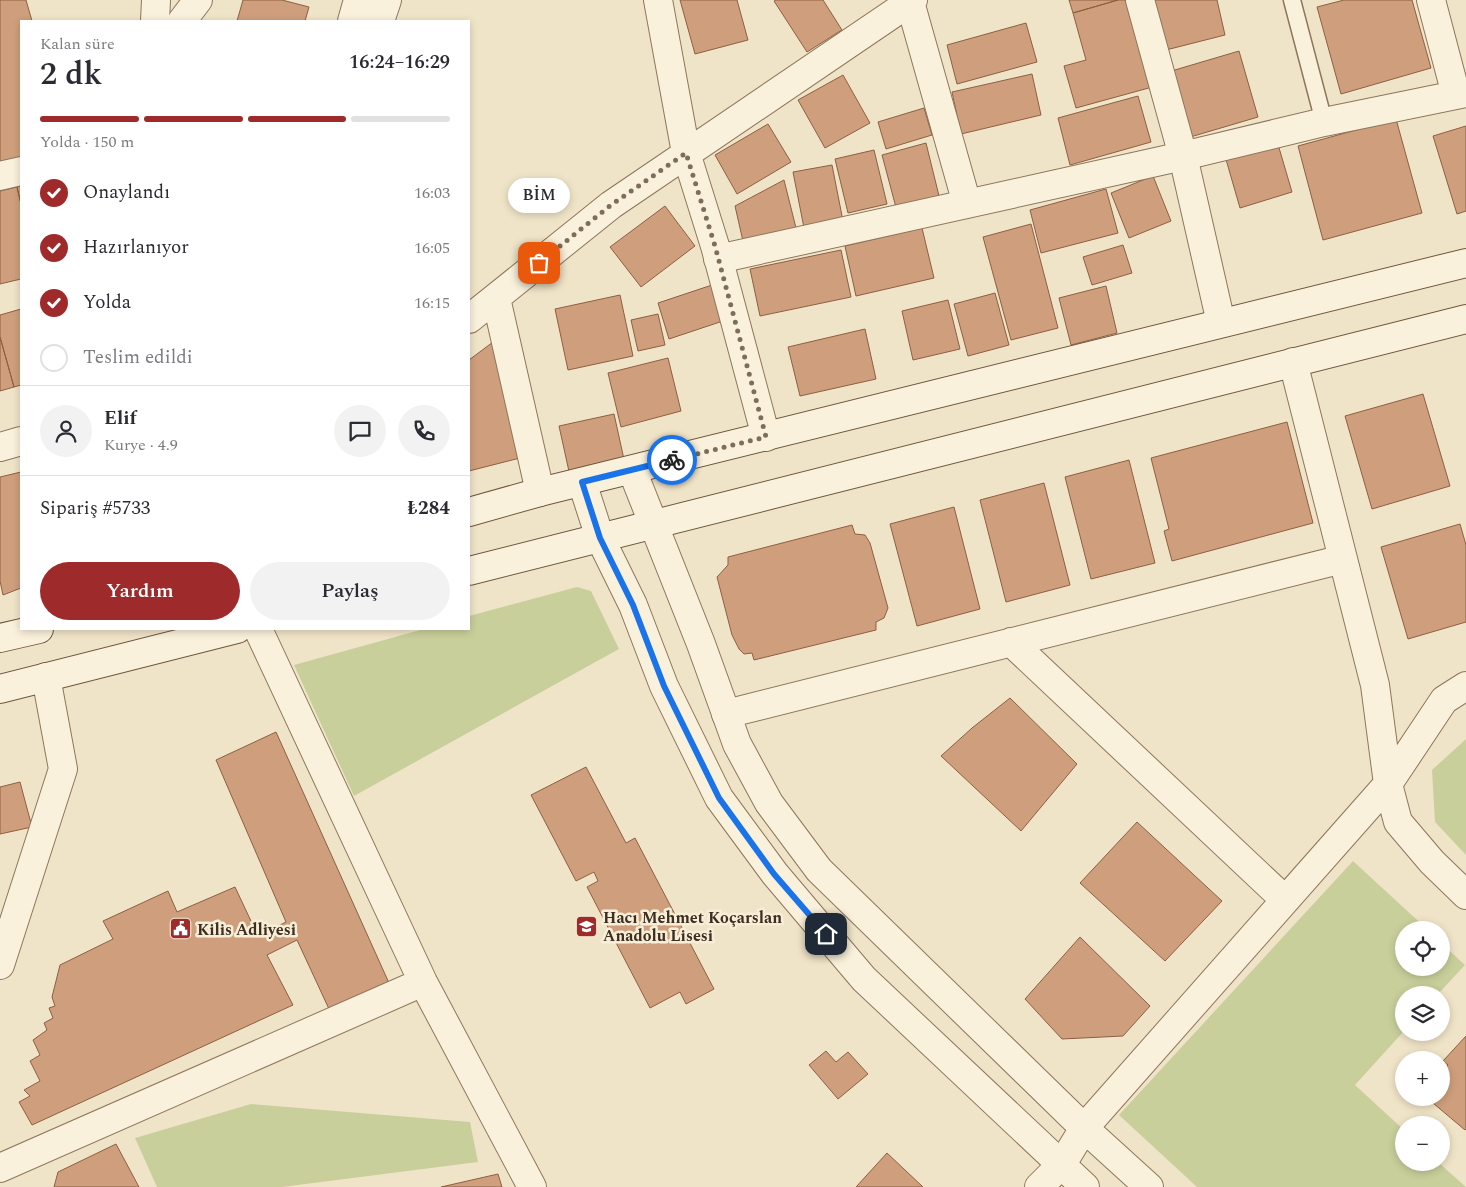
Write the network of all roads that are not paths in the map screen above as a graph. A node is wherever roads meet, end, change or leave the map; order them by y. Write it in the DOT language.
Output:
graph roads {
  1 [pos="156,0"];
  2 [pos="198,0"];
  3 [pos="358,0"];
  4 [pos="387,0"];
  5 [pos="658,0"];
  6 [pos="1140,0"];
  7 [pos="1292,0"];
  8 [pos="1431,0"];
  9 [pos="912,1"];
  10 [pos="155,20"];
  11 [pos="183,20"];
  12 [pos="352,20"];
  13 [pos="380,20"];
  14 [pos="1461,94"];
  15 [pos="1324,122"];
  16 [pos="686,153"];
  17 [pos="1183,156"];
  18 [pos="20,171"];
  19 [pos="0,176"];
  20 [pos="967,204"];
  21 [pos="718,259"];
  22 [pos="1466,263"];
  23 [pos="496,298"];
  24 [pos="470,318"];
  25 [pos="1466,319"];
  26 [pos="1221,324"];
  27 [pos="1293,362"];
  28 [pos="766,437"];
  29 [pos="20,442"];
  30 [pos="0,447"];
  31 [pos="632,470"];
  32 [pos="582,482"];
  33 [pos="540,492"];
  34 [pos="470,512"];
  35 [pos="652,525"];
  36 [pos="600,538"];
  37 [pos="1343,559"];
  38 [pos="470,571"];
  39 [pos="35,630"];
  40 [pos="232,630"];
  41 [pos="258,630"];
  42 [pos="0,638"];
  43 [pos="1011,642"];
  44 [pos="46,677"];
  45 [pos="1466,686"];
  46 [pos="0,689"];
  47 [pos="726,714"];
  48 [pos="1388,784"];
  49 [pos="1466,895"];
  50 [pos="1285,900"];
  51 [pos="0,966"];
  52 [pos="423,982"];
  53 [pos="1084,1128"];
  54 [pos="1062,1164"];
  55 [pos="0,1168"];
  56 [pos="532,1187"];
  57 [pos="1039,1187"];
  58 [pos="1085,1187"];
  59 [pos="1149,1187"];
  1 -- 10 [label="street"];
  2 -- 11 [label="street"];
  3 -- 12 [label="street"];
  4 -- 13 [label="street"];
  5 -- 16 [label="street"];
  6 -- 17 [label="street"];
  7 -- 15 [label="lane"];
  8 -- 14 [label="street"];
  9 -- 16 [label="street"];
  9 -- 20 [label="street"];
  14 -- 15 [label="street"];
  15 -- 17 [label="street"];
  16 -- 21 [label="street"];
  16 -- 23 [label="street"];
  17 -- 20 [label="street"];
  17 -- 26 [label="street"];
  18 -- 19 [label="street"];
  20 -- 21 [label="street"];
  21 -- 28 [label="street"];
  22 -- 26 [label="street"];
  23 -- 24 [label="street"];
  23 -- 33 [label="street"];
  25 -- 27 [label="street"];
  26 -- 28 [label="street"];
  27 -- 35 [label="street"];
  27 -- 37 [label="street"];
  28 -- 31 [label="street"];
  29 -- 30 [label="street"];
  31 -- 32 [label="street"];
  31 -- 35 [label="street"];
  32 -- 33 [label="street"];
  32 -- 36 [label="street"];
  33 -- 34 [label="street"];
  35 -- 36 [label="street"];
  35 -- 47 [label="street"];
  36 -- 38 [label="street"];
  36 -- 54 [label="street"];
  37 -- 43 [label="street"];
  37 -- 48 [label="street"];
  39 -- 42 [label="street"];
  40 -- 44 [label="street"];
  41 -- 52 [label="street"];
  43 -- 47 [label="street"];
  43 -- 50 [label="street"];
  44 -- 46 [label="street"];
  44 -- 51 [label="street"];
  45 -- 48 [label="street"];
  47 -- 53 [label="street"];
  48 -- 49 [label="street"];
  48 -- 50 [label="street"];
  50 -- 53 [label="street"];
  52 -- 55 [label="street"];
  52 -- 56 [label="street"];
  53 -- 54 [label="street"];
  53 -- 59 [label="street"];
  54 -- 57 [label="street"];
  54 -- 58 [label="street"];
}
